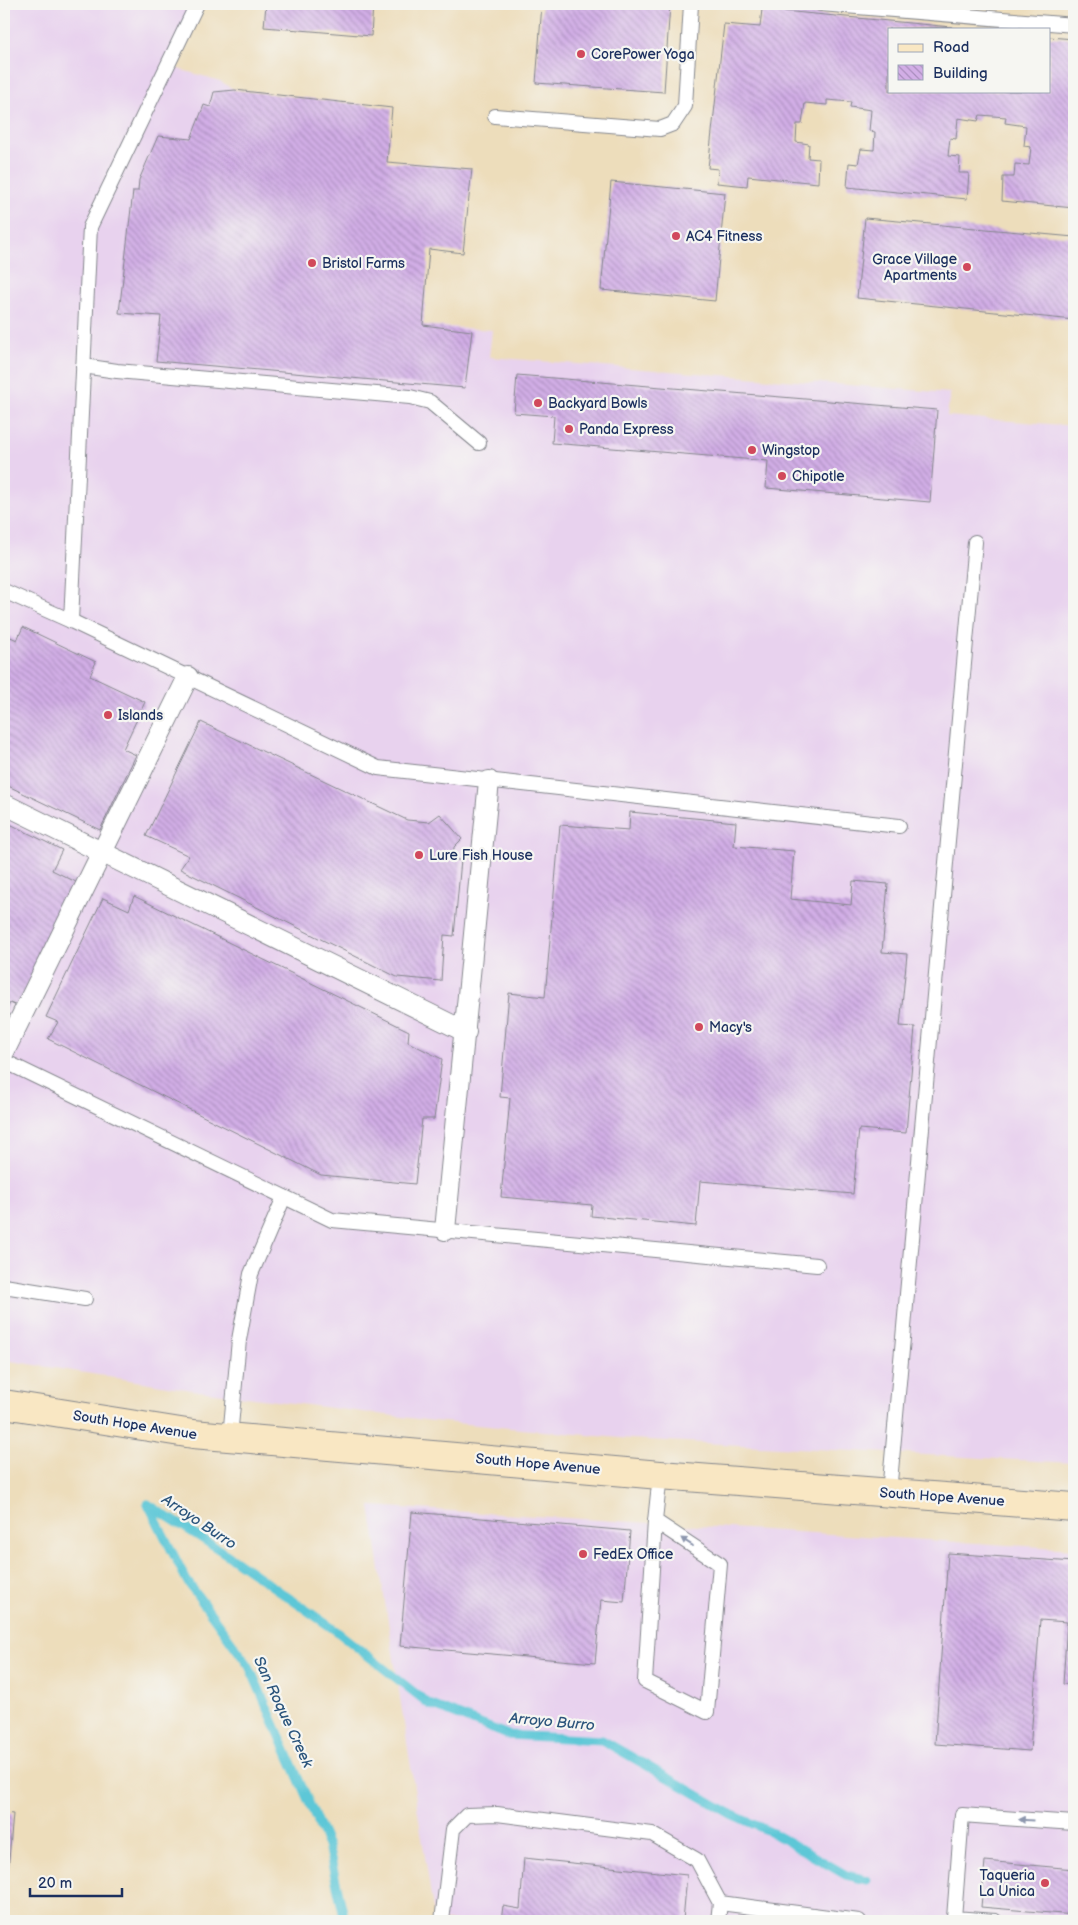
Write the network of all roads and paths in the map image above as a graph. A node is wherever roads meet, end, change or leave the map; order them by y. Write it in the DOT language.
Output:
graph roads {
  1 [pos="691,4"];
  2 [pos="821,4"];
  3 [pos="192,5"];
  4 [pos="1074,25"];
  5 [pos="495,116"];
  6 [pos="83,366"];
  7 [pos="479,443"];
  8 [pos="975,542"];
  9 [pos="4,591"];
  10 [pos="71,621"];
  11 [pos="188,677"];
  12 [pos="489,781"];
  13 [pos="4,804"];
  14 [pos="899,826"];
  15 [pos="103,852"];
  16 [pos="466,1032"];
  17 [pos="4,1052"];
  18 [pos="4,1061"];
  19 [pos="284,1196"];
  20 [pos="445,1230"];
  21 [pos="817,1265"];
  22 [pos="4,1286"];
  23 [pos="85,1299"];
  24 [pos="4,1404"];
  25 [pos="230,1437"];
  26 [pos="660,1475"];
  27 [pos="889,1492"];
  28 [pos="1074,1506"];
  29 [pos="655,1521"];
  30 [pos="1074,1823"];
  31 [pos="720,1903"];
  32 [pos="442,1921"];
  33 [pos="718,1921"];
  34 [pos="858,1921"];
  35 [pos="995,1921"];
  1 -- 5 [label="lane"];
  2 -- 4 [label="lane"];
  3 -- 6 [label="lane"];
  6 -- 7 [label="lane"];
  6 -- 10 [label="lane"];
  8 -- 27 [label="lane"];
  9 -- 10 [label="lane"];
  10 -- 11 [label="lane"];
  11 -- 12 [label="lane"];
  11 -- 15 [label="street"];
  12 -- 14 [label="lane"];
  12 -- 16 [label="street"];
  13 -- 15 [label="street"];
  15 -- 16 [label="street"];
  15 -- 17 [label="street"];
  16 -- 20 [label="street"];
  18 -- 19 [label="lane"];
  19 -- 20 [label="lane"];
  19 -- 25 [label="lane"];
  20 -- 21 [label="lane"];
  22 -- 23 [label="lane"];
  24 -- 25 [label="main road, South Hope Avenue"];
  25 -- 26 [label="main road, South Hope Avenue"];
  26 -- 27 [label="main road, South Hope Avenue"];
  26 -- 29 [label="lane"];
  27 -- 28 [label="main road, South Hope Avenue"];
  29 -- 29 [label="lane, one-way"];
  30 -- 35 [label="lane, one-way"];
  31 -- 32 [label="lane"];
  31 -- 33 [label="lane"];
  31 -- 34 [label="lane"];
}
